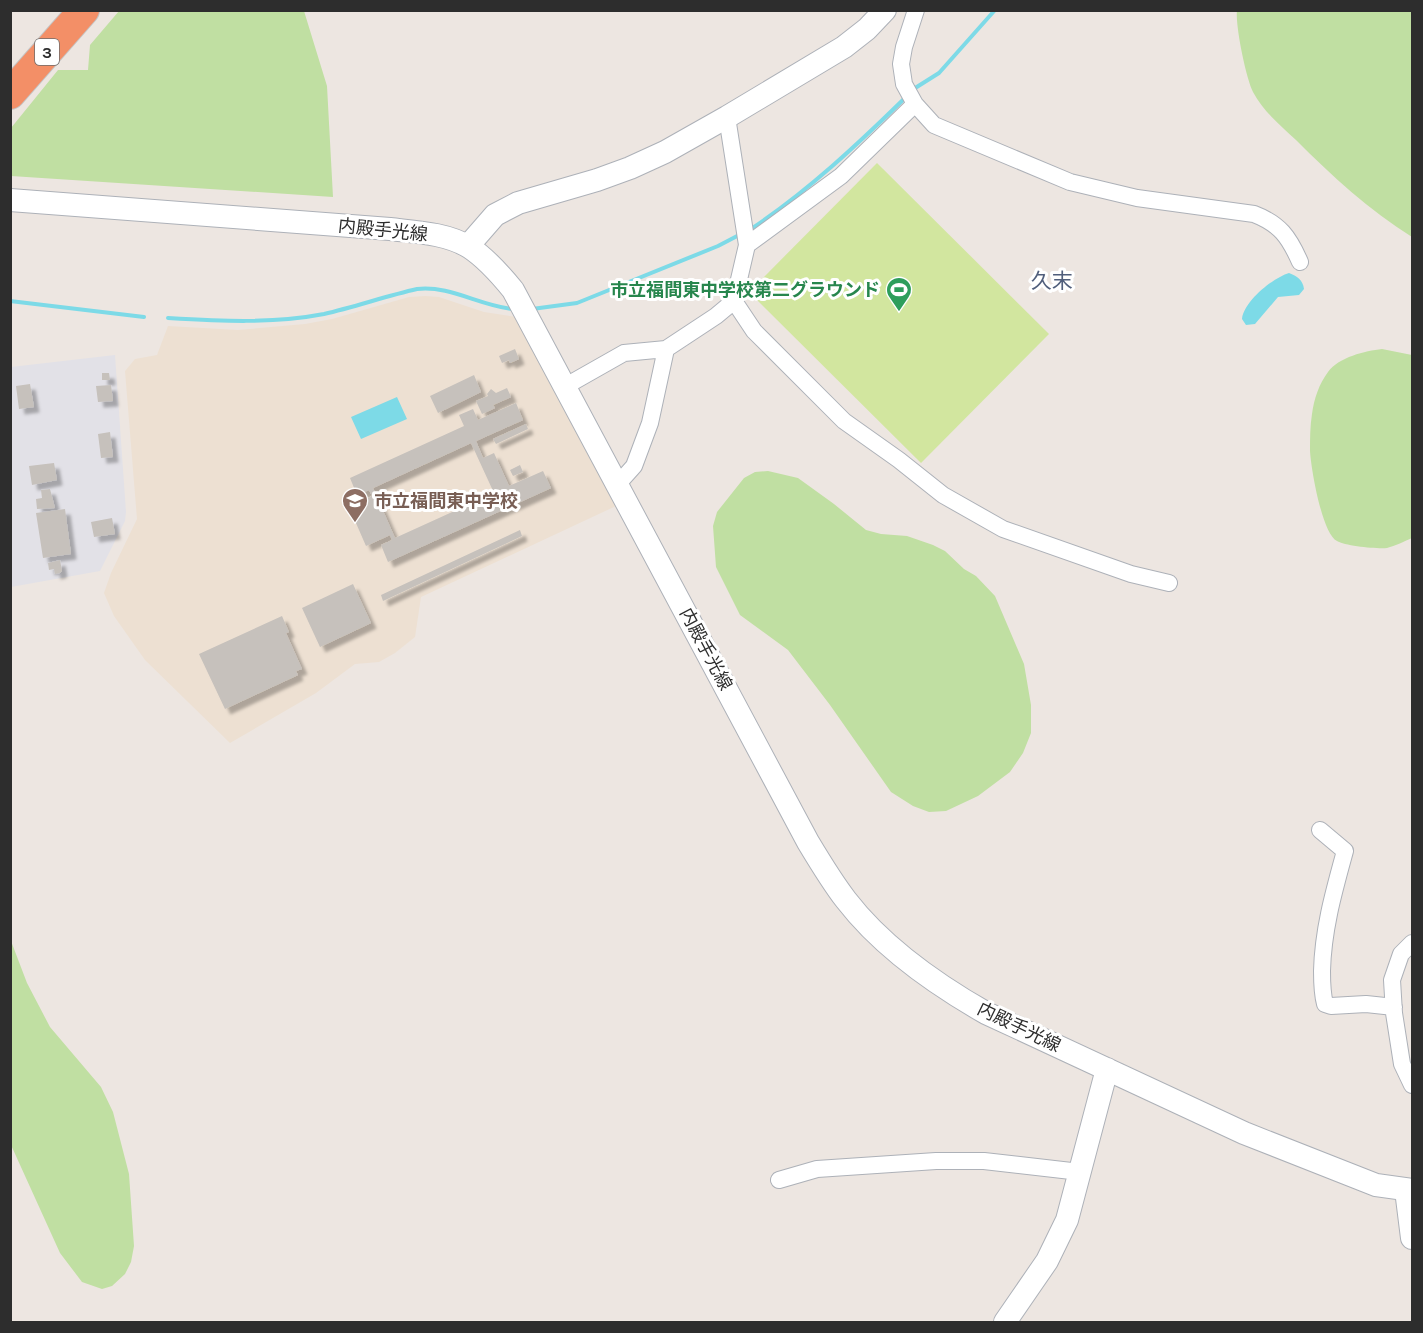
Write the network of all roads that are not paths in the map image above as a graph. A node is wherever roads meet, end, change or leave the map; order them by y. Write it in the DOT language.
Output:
graph roads {
  1 [pos="57,10"];
  2 [pos="84,10"];
  3 [pos="885,10"];
  4 [pos="916,10"];
  5 [pos="10,62"];
  6 [pos="10,94"];
  7 [pos="915,104"];
  8 [pos="727,117"];
  9 [pos="10,200"];
  10 [pos="747,245"];
  11 [pos="468,246"];
  12 [pos="1300,262"];
  13 [pos="734,301"];
  14 [pos="666,349"];
  15 [pos="564,387"];
  16 [pos="617,485"];
  17 [pos="1169,583"];
  18 [pos="1320,830"];
  19 [pos="1413,943"];
  20 [pos="1394,1007"];
  21 [pos="1107,1069"];
  22 [pos="1413,1085"];
  23 [pos="1080,1172"];
  24 [pos="779,1180"];
  25 [pos="1409,1190"];
  26 [pos="1413,1239"];
  27 [pos="1005,1323"];
  1 -- 5 [label="highway, 3"];
  2 -- 6 [label="highway, 3"];
  3 -- 8 [label="main road"];
  4 -- 7 [label="street"];
  7 -- 10 [label="street"];
  7 -- 12 [label="street"];
  8 -- 10 [label="street"];
  8 -- 11 [label="main road"];
  9 -- 11 [label="main road, 内殿手光線"];
  10 -- 13 [label="street"];
  11 -- 15 [label="main road, 内殿手光線"];
  13 -- 14 [label="street"];
  13 -- 17 [label="street"];
  14 -- 15 [label="street"];
  14 -- 16 [label="street"];
  15 -- 16 [label="main road, 内殿手光線"];
  16 -- 21 [label="main road, 内殿手光線"];
  18 -- 20 [label="street"];
  19 -- 20 [label="street"];
  20 -- 22 [label="street"];
  21 -- 23 [label="main road"];
  21 -- 25 [label="main road, 内殿手光線"];
  23 -- 24 [label="street"];
  23 -- 27 [label="main road"];
  25 -- 26 [label="main road"];
}
